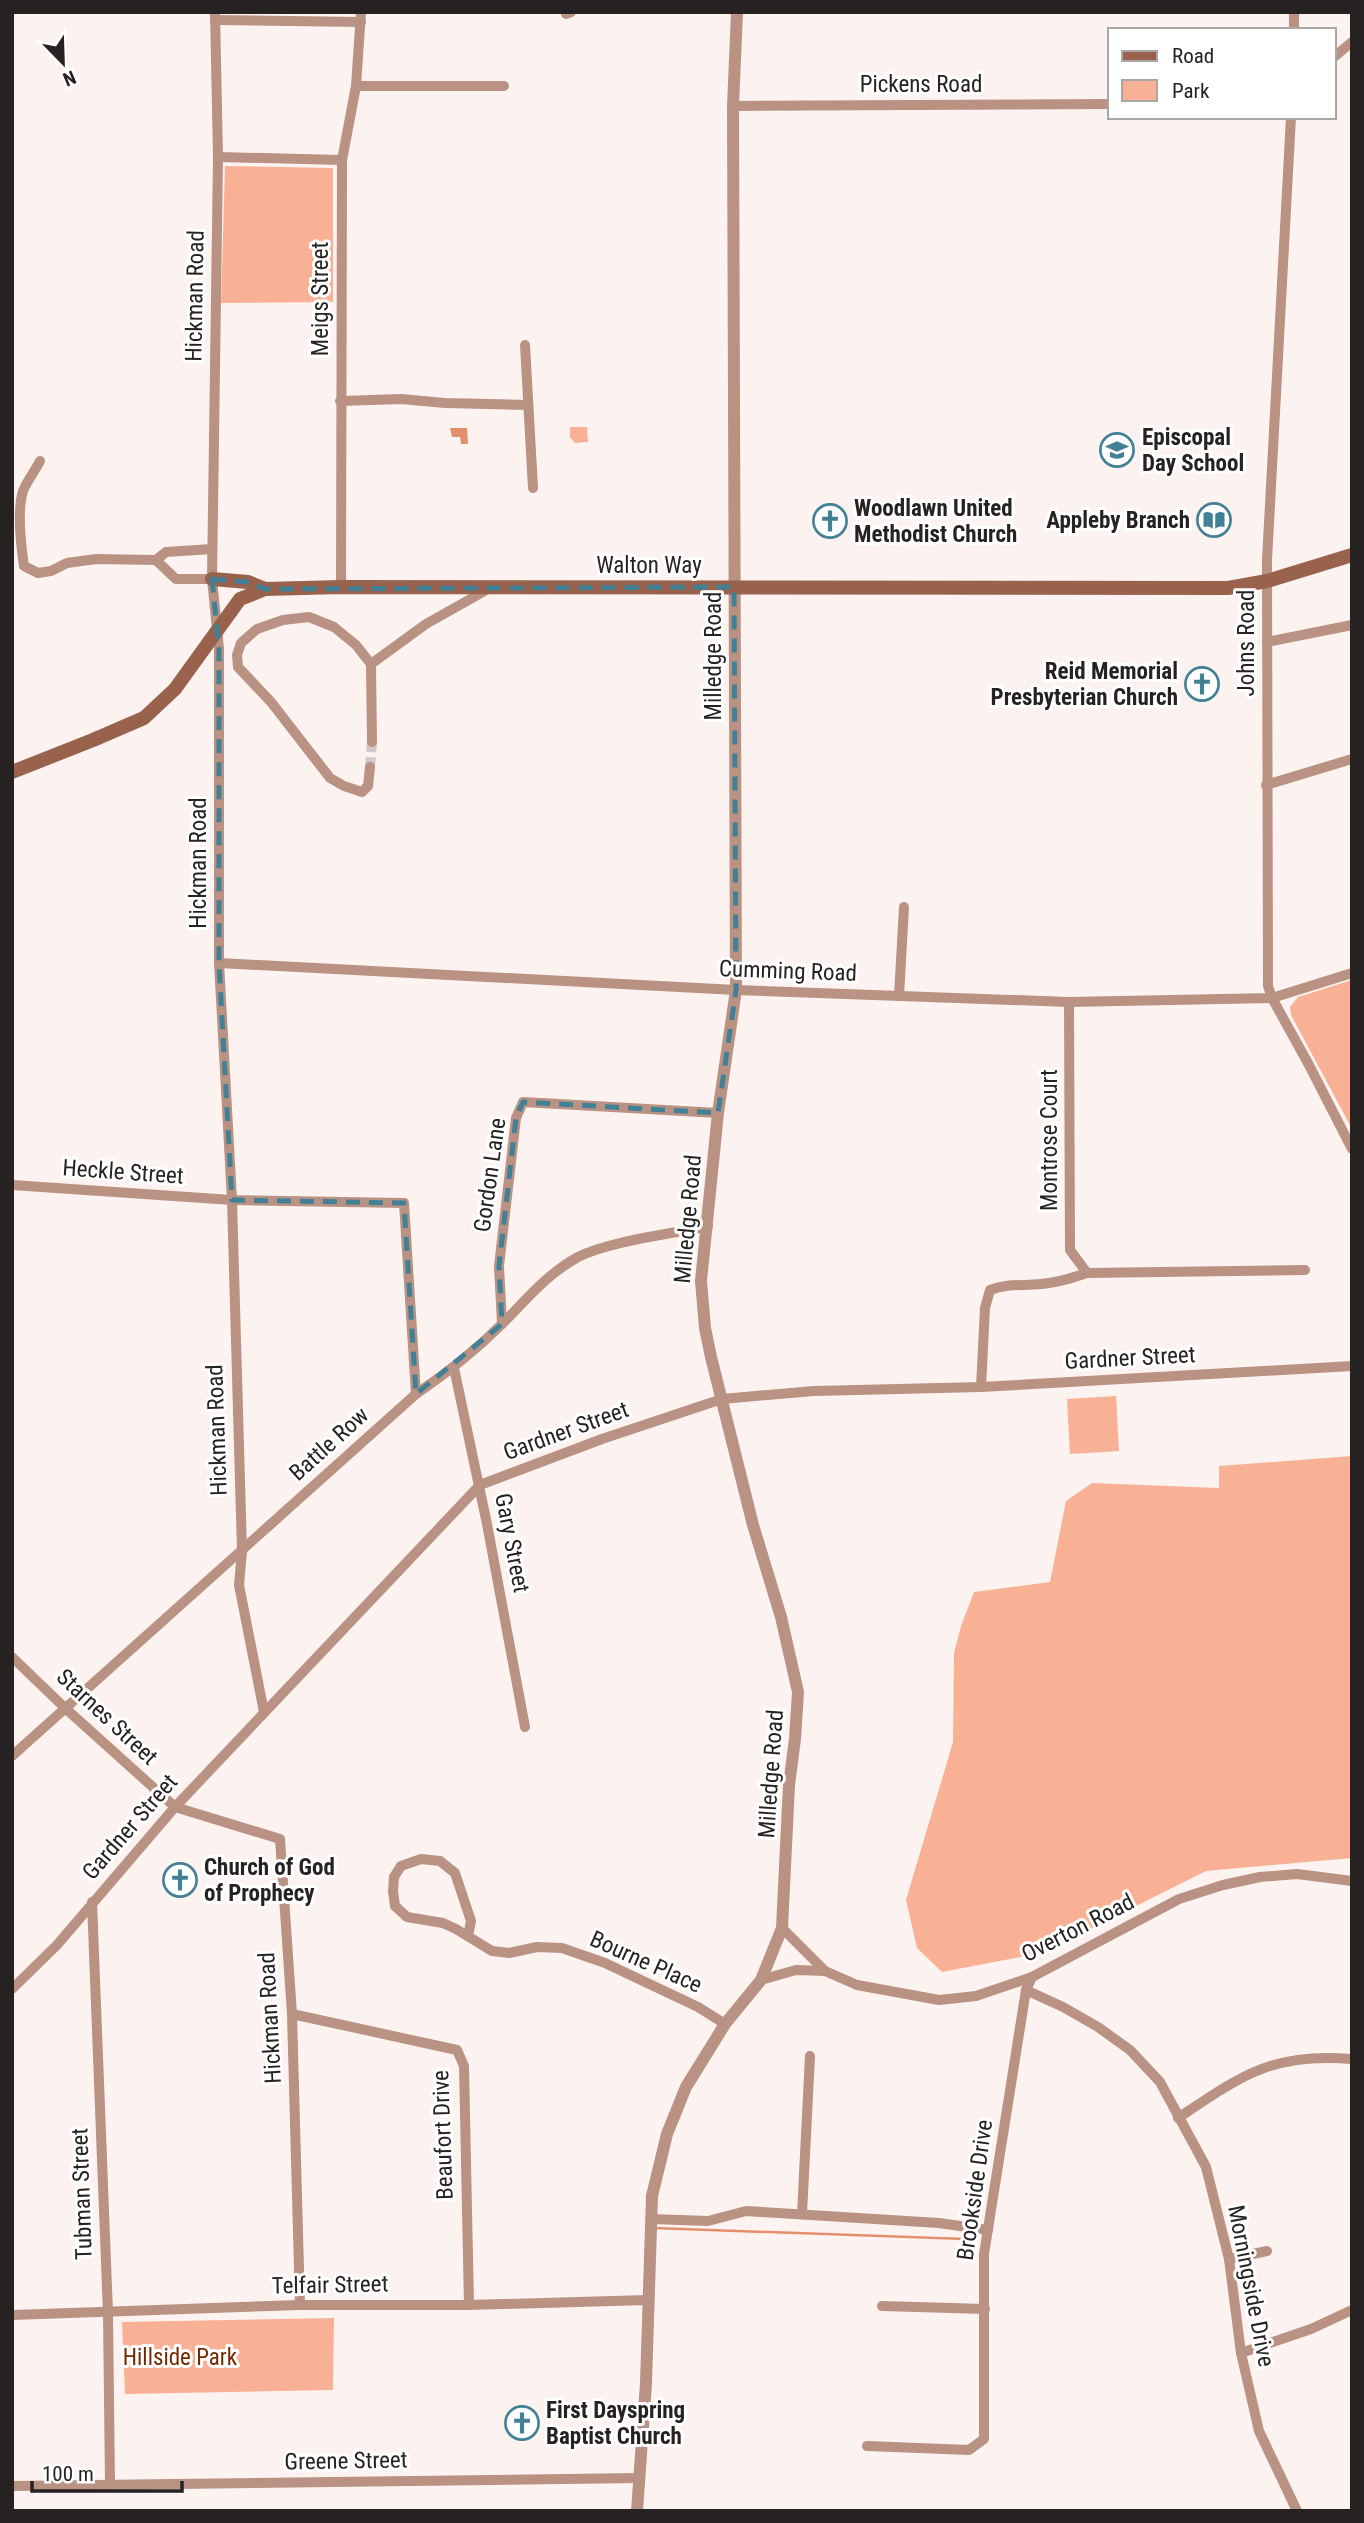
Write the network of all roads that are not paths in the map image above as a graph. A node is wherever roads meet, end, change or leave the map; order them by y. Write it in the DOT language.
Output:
graph roads {
  1 [pos="737,12"];
  2 [pos="215,16"];
  3 [pos="361,17"];
  4 [pos="1352,43"];
  5 [pos="1336,55"];
  6 [pos="356,86"];
  7 [pos="503,86"];
  8 [pos="1108,104"];
  9 [pos="733,106"];
  10 [pos="1291,119"];
  11 [pos="218,157"];
  12 [pos="342,160"];
  13 [pos="525,345"];
  14 [pos="340,401"];
  15 [pos="528,405"];
  16 [pos="40,461"];
  17 [pos="533,488"];
  18 [pos="212,549"];
  19 [pos="1352,555"];
  20 [pos="156,560"];
  21 [pos="212,579"];
  22 [pos="1267,581"];
  23 [pos="341,587"];
  24 [pos="734,587"];
  25 [pos="490,588"];
  26 [pos="265,589"];
  27 [pos="1352,625"];
  28 [pos="217,629"];
  29 [pos="1267,642"];
  30 [pos="219,649"];
  31 [pos="237,655"];
  32 [pos="371,664"];
  33 [pos="372,742"];
  34 [pos="1352,759"];
  35 [pos="370,767"];
  36 [pos="12,772"];
  37 [pos="1266,785"];
  38 [pos="904,908"];
  39 [pos="219,963"];
  40 [pos="1352,973"];
  41 [pos="736,990"];
  42 [pos="899,996"];
  43 [pos="1272,998"];
  44 [pos="1069,1002"];
  45 [pos="718,1113"];
  46 [pos="1352,1149"];
  47 [pos="12,1185"];
  48 [pos="232,1200"];
  49 [pos="708,1226"];
  50 [pos="1305,1270"];
  51 [pos="1087,1273"];
  52 [pos="502,1324"];
  53 [pos="1352,1366"];
  54 [pos="454,1368"];
  55 [pos="981,1387"];
  56 [pos="416,1394"];
  57 [pos="722,1399"];
  58 [pos="480,1485"];
  59 [pos="242,1551"];
  60 [pos="12,1657"];
  61 [pos="65,1708"];
  62 [pos="264,1712"];
  63 [pos="525,1727"];
  64 [pos="12,1756"];
  65 [pos="175,1807"];
  66 [pos="1352,1881"];
  67 [pos="92,1902"];
  68 [pos="782,1928"];
  69 [pos="468,1936"];
  70 [pos="825,1971"];
  71 [pos="1032,1977"];
  72 [pos="761,1980"];
  73 [pos="12,1989"];
  74 [pos="1026,1990"];
  75 [pos="292,2014"];
  76 [pos="725,2024"];
  77 [pos="810,2056"];
  78 [pos="1352,2059"];
  79 [pos="1178,2118"];
  80 [pos="802,2214"];
  81 [pos="651,2219"];
  82 [pos="988,2230"];
  83 [pos="1267,2251"];
  84 [pos="1229,2259"];
  85 [pos="648,2300"];
  86 [pos="300,2305"];
  87 [pos="469,2305"];
  88 [pos="882,2306"];
  89 [pos="985,2309"];
  90 [pos="1352,2311"];
  91 [pos="107,2313"];
  92 [pos="12,2315"];
  93 [pos="1241,2353"];
  94 [pos="867,2446"];
  95 [pos="639,2479"];
  96 [pos="110,2484"];
  97 [pos="12,2486"];
  98 [pos="637,2511"];
  99 [pos="1297,2511"];
  1 -- 9 [label="street, Milledge Road"];
  2 -- 3 [label="street"];
  2 -- 11 [label="street, Hickman Road"];
  3 -- 6 [label="street, Meigs Street"];
  4 -- 5 [label="street"];
  6 -- 7 [label="street"];
  6 -- 12 [label="street, Meigs Street"];
  8 -- 9 [label="street, Pickens Road"];
  9 -- 24 [label="street, Milledge Road"];
  10 -- 22 [label="street, Johns Road"];
  11 -- 12 [label="street"];
  11 -- 18 [label="street, Hickman Road"];
  12 -- 14 [label="street, Meigs Street"];
  13 -- 15 [label="street"];
  14 -- 15 [label="street"];
  14 -- 23 [label="street, Meigs Street"];
  15 -- 17 [label="street"];
  16 -- 20 [label="street"];
  18 -- 20 [label="street"];
  18 -- 21 [label="street, Hickman Road"];
  19 -- 22 [label="main road, Walton Way"];
  20 -- 21 [label="street"];
  21 -- 26 [label="main road"];
  21 -- 28 [label="street, Hickman Road"];
  22 -- 24 [label="main road, Walton Way"];
  22 -- 29 [label="street, Johns Road"];
  23 -- 25 [label="main road, Walton Way"];
  23 -- 26 [label="main road, Walton Way"];
  24 -- 25 [label="main road, Walton Way"];
  24 -- 41 [label="street, Milledge Road"];
  25 -- 32 [label="street"];
  26 -- 28 [label="main road, Walton Way"];
  27 -- 29 [label="street"];
  28 -- 30 [label="street, Hickman Road"];
  28 -- 36 [label="main road, Walton Way"];
  29 -- 37 [label="street, Johns Road"];
  30 -- 31 [label="street"];
  30 -- 39 [label="street, Hickman Road"];
  31 -- 32 [label="street"];
  31 -- 35 [label="street"];
  32 -- 33 [label="street"];
  34 -- 37 [label="street"];
  37 -- 43 [label="street, Johns Road"];
  38 -- 42 [label="street"];
  39 -- 41 [label="street, Cumming Road"];
  39 -- 48 [label="street, Hickman Road"];
  40 -- 43 [label="street, Cumming Road"];
  41 -- 42 [label="street, Cumming Road"];
  41 -- 45 [label="street, Milledge Road"];
  42 -- 44 [label="street, Cumming Road"];
  43 -- 44 [label="street, Cumming Road"];
  43 -- 46 [label="street, Johns Road"];
  44 -- 51 [label="street, Montrose Court"];
  45 -- 49 [label="street, Milledge Road"];
  45 -- 52 [label="street, Gordon Lane"];
  47 -- 48 [label="street, Heckle Street"];
  48 -- 56 [label="street"];
  48 -- 59 [label="street, Hickman Road"];
  49 -- 52 [label="street, Battle Row"];
  49 -- 57 [label="street, Milledge Road"];
  50 -- 51 [label="street"];
  51 -- 55 [label="street"];
  52 -- 54 [label="street, Battle Row"];
  53 -- 55 [label="street, Gardner Street"];
  54 -- 56 [label="street, Battle Row"];
  54 -- 58 [label="street, Gary Street"];
  55 -- 57 [label="street, Gardner Street"];
  56 -- 59 [label="street, Battle Row"];
  57 -- 58 [label="street, Gardner Street"];
  57 -- 68 [label="street, Milledge Road"];
  58 -- 62 [label="street, Gardner Street"];
  58 -- 63 [label="street, Gary Street"];
  59 -- 61 [label="street, Battle Row"];
  59 -- 62 [label="street, Hickman Road"];
  60 -- 61 [label="street, Starnes Street"];
  61 -- 64 [label="street, Battle Row"];
  61 -- 65 [label="street, Starnes Street"];
  62 -- 65 [label="street, Gardner Street"];
  65 -- 67 [label="street, Gardner Street"];
  65 -- 75 [label="street, Hickman Road"];
  66 -- 71 [label="street, Overton Road"];
  67 -- 73 [label="street, Gardner Street"];
  67 -- 91 [label="street, Tubman Street"];
  68 -- 70 [label="street, Overton Road"];
  68 -- 72 [label="street, Milledge Road"];
  69 -- 69 [label="street, Bourne Place"];
  69 -- 76 [label="street, Bourne Place"];
  70 -- 71 [label="street, Overton Road"];
  70 -- 72 [label="street, Overton Road"];
  71 -- 74 [label="street"];
  72 -- 76 [label="street, Milledge Road"];
  74 -- 79 [label="street, Morningside Drive"];
  74 -- 82 [label="street, Brookside Drive"];
  75 -- 86 [label="street, Hickman Road"];
  75 -- 87 [label="street, Beaufort Drive"];
  76 -- 81 [label="street, Milledge Road"];
  77 -- 80 [label="street"];
  78 -- 79 [label="street"];
  79 -- 84 [label="street, Morningside Drive"];
  80 -- 81 [label="street"];
  80 -- 82 [label="street"];
  81 -- 85 [label="street, Milledge Road"];
  82 -- 89 [label="street, Brookside Drive"];
  83 -- 84 [label="street"];
  84 -- 93 [label="street, Morningside Drive"];
  85 -- 87 [label="street, Telfair Street"];
  85 -- 95 [label="street, Milledge Road"];
  86 -- 87 [label="street, Telfair Street"];
  86 -- 91 [label="street, Telfair Street"];
  88 -- 89 [label="street"];
  89 -- 94 [label="street, Brookside Drive"];
  90 -- 93 [label="street"];
  91 -- 92 [label="street, Telfair Street"];
  91 -- 96 [label="street, Tubman Street"];
  93 -- 99 [label="street, Morningside Drive"];
  95 -- 96 [label="street, Greene Street"];
  95 -- 98 [label="street, Milledge Road"];
  96 -- 97 [label="street, Greene Street"];
}
